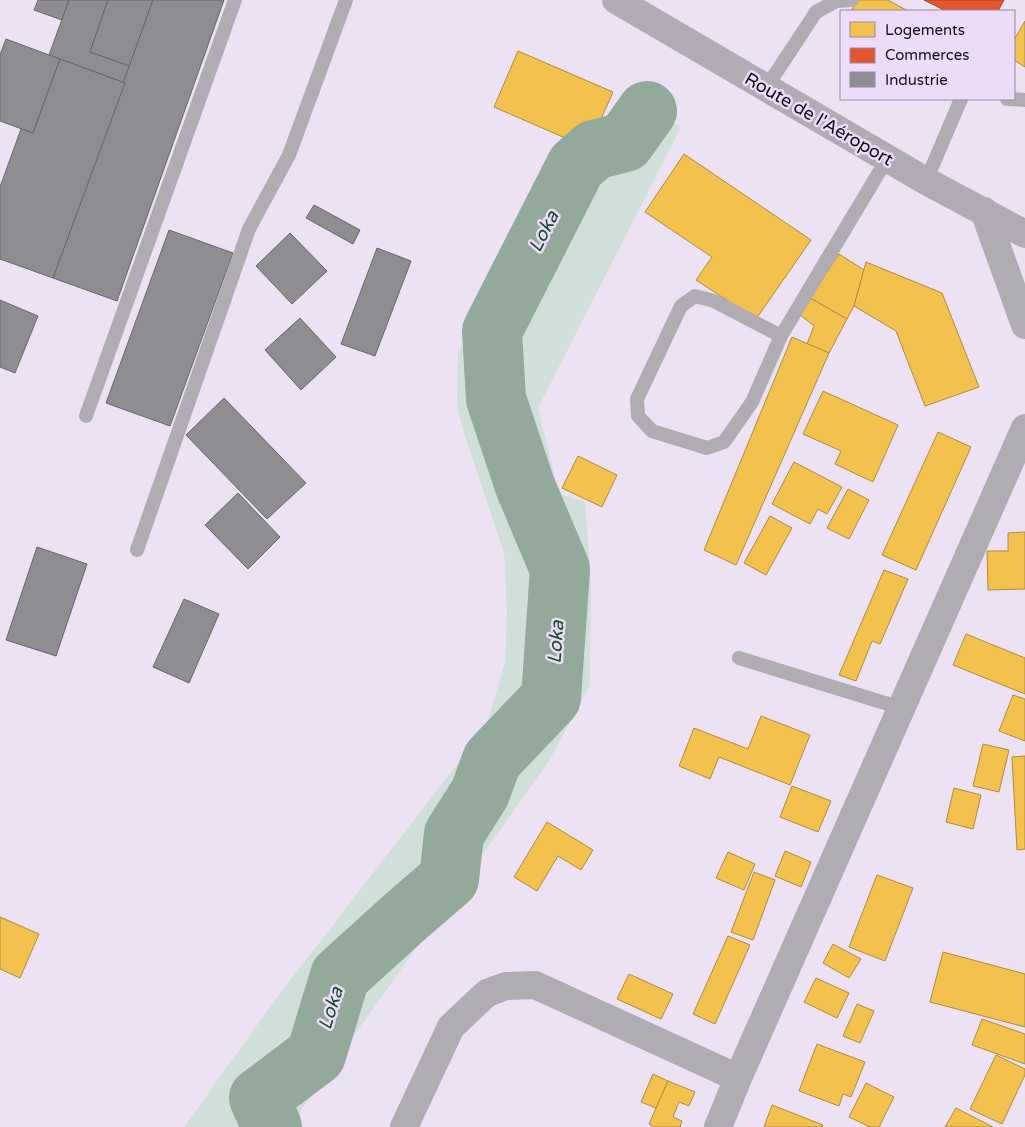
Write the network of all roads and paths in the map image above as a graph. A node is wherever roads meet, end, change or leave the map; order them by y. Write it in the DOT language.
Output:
graph roads {
  1 [pos="235,0"];
  2 [pos="346,0"];
  3 [pos="616,0"];
  4 [pos="852,0"];
  5 [pos="766,88"];
  6 [pos="960,100"];
  7 [pos="887,159"];
  8 [pos="926,182"];
  9 [pos="984,211"];
  10 [pos="1025,234"];
  11 [pos="1025,325"];
  12 [pos="781,336"];
  13 [pos="86,416"];
  14 [pos="1025,428"];
  15 [pos="137,550"];
  16 [pos="739,658"];
  17 [pos="901,708"];
  18 [pos="738,1078"];
  19 [pos="404,1127"];
  20 [pos="718,1127"];
  1 -- 13 [label="lane"];
  2 -- 15 [label="lane"];
  3 -- 5 [label="main road, Route de l'Aéroport"];
  4 -- 5 [label="lane"];
  5 -- 7 [label="main road, Route de l'Aéroport"];
  6 -- 8 [label="lane"];
  7 -- 8 [label="main road, Route de l'Aéroport"];
  7 -- 12 [label="lane"];
  8 -- 9 [label="main road, Route de l'Aéroport"];
  9 -- 10 [label="main road, Route de l'Aéroport"];
  9 -- 11 [label="street"];
  12 -- 12 [label="lane"];
  14 -- 17 [label="street"];
  16 -- 17 [label="lane"];
  17 -- 18 [label="street"];
  18 -- 19 [label="street"];
  18 -- 20 [label="street"];
}
